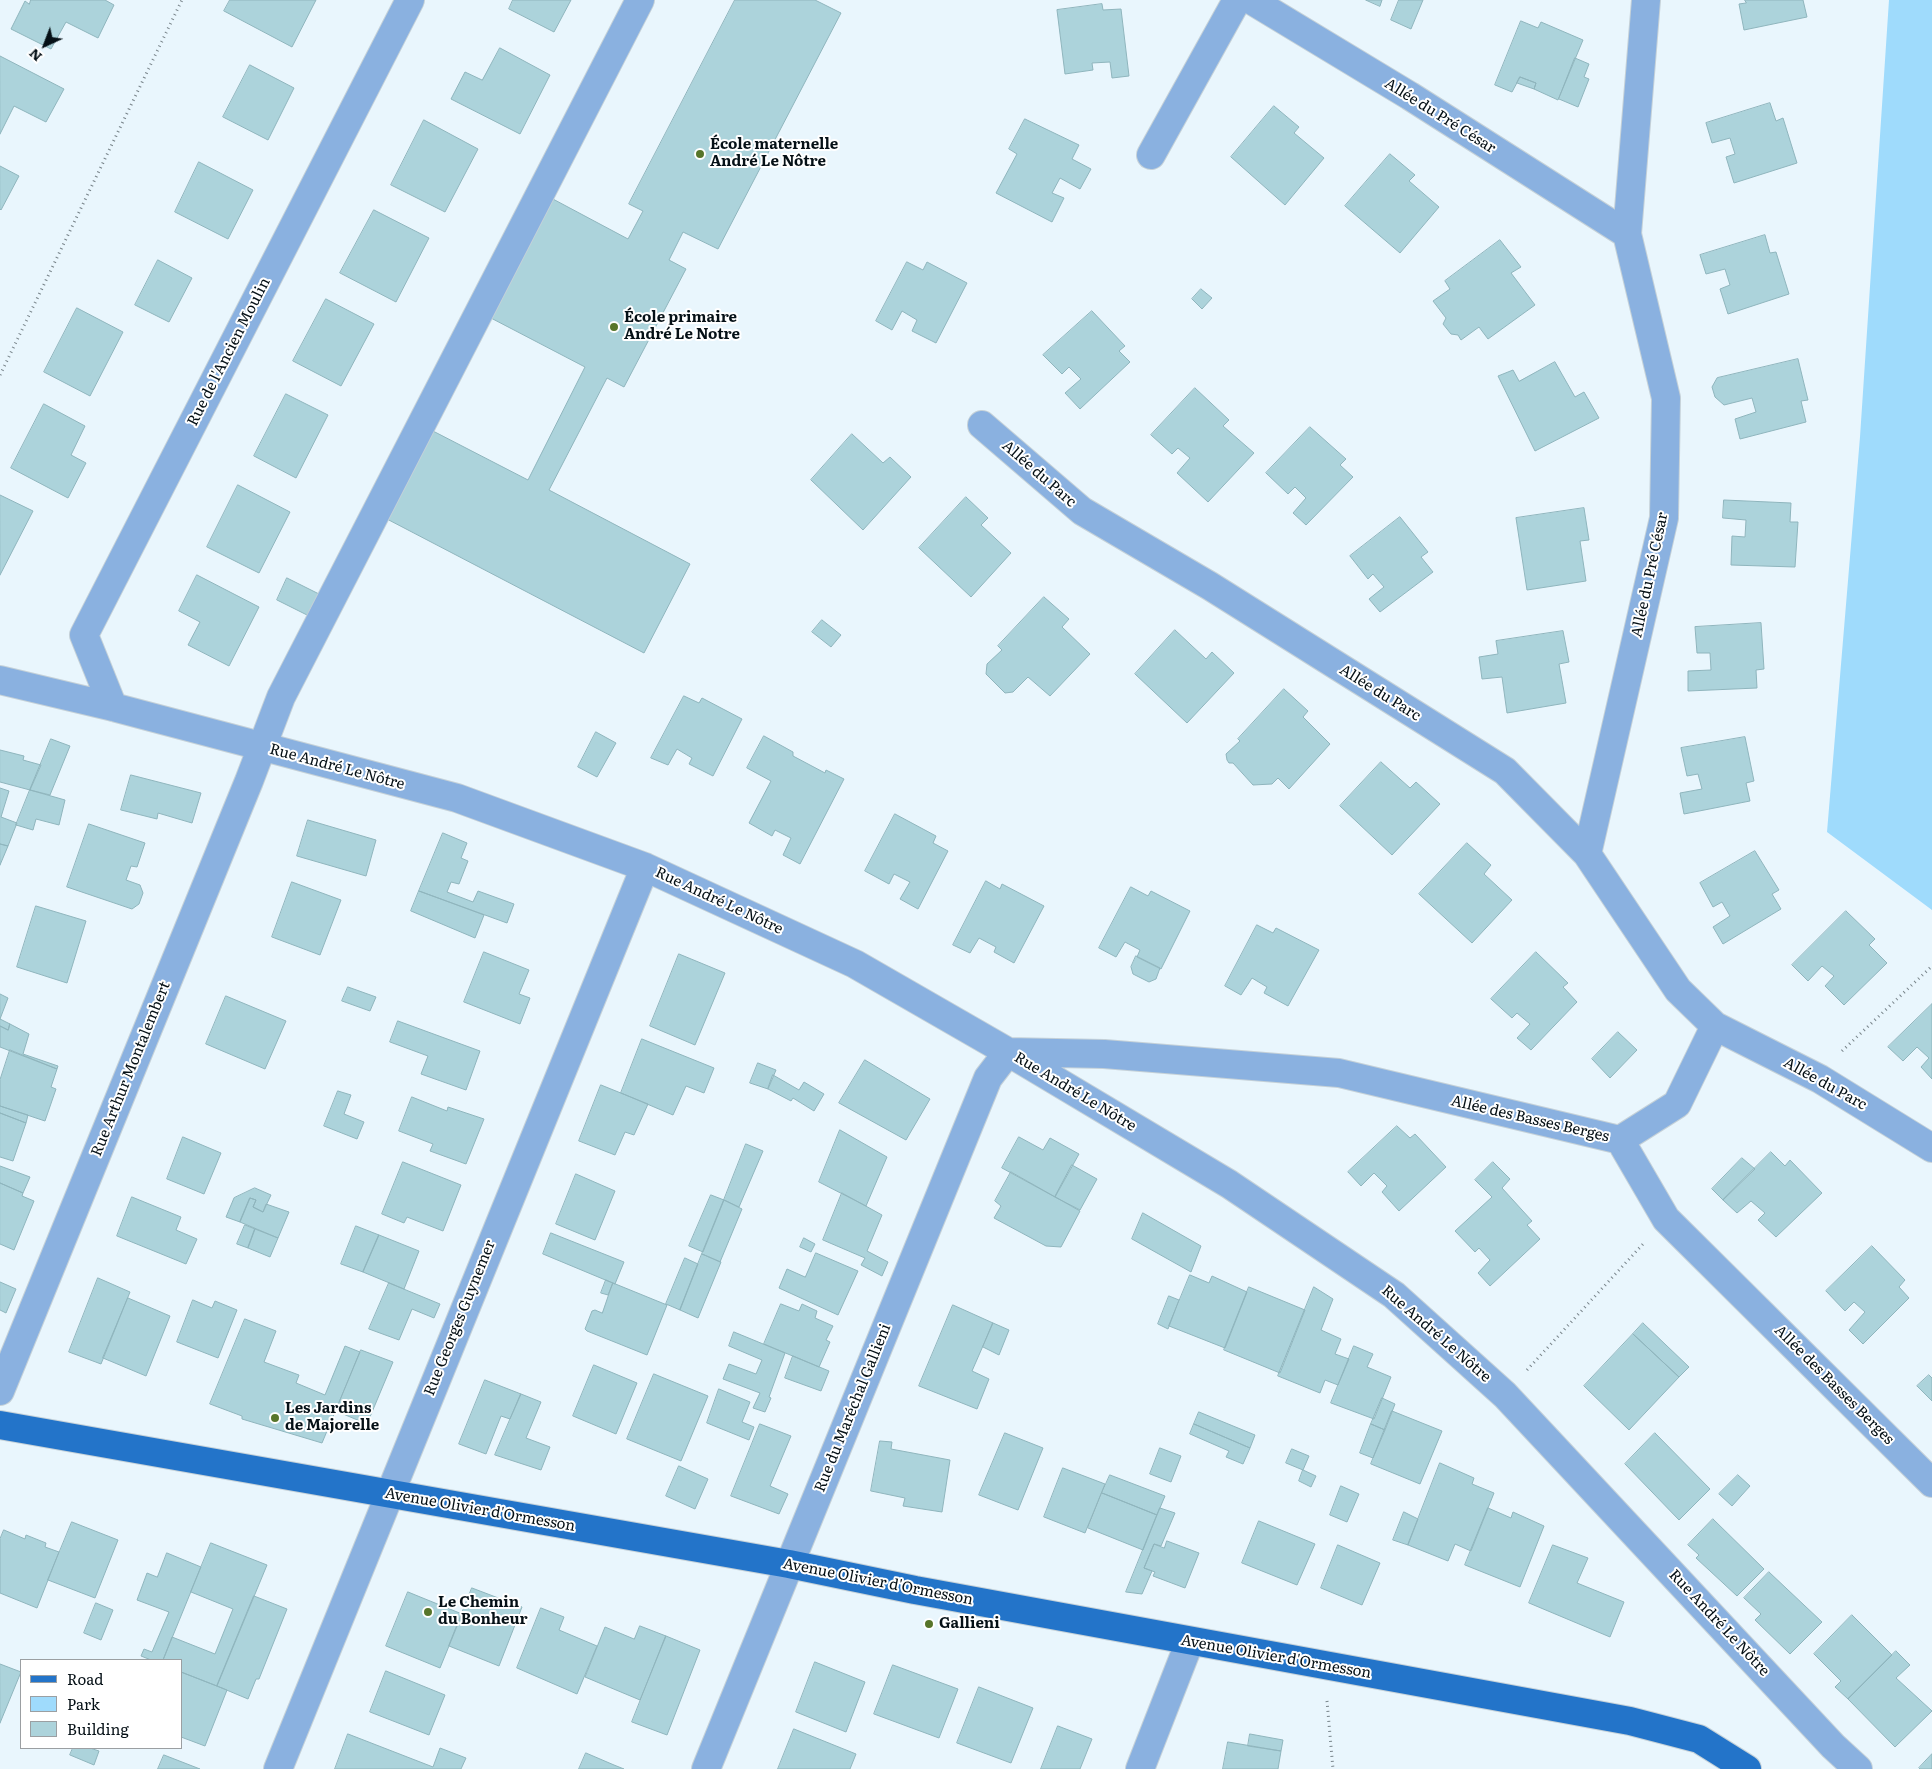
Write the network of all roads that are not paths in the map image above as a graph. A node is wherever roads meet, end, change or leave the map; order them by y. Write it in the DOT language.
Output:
graph roads {
  1 [pos="410,0"];
  2 [pos="640,0"];
  3 [pos="1237,0"];
  4 [pos="1251,0"];
  5 [pos="1646,0"];
  6 [pos="1151,154"];
  7 [pos="1627,234"];
  8 [pos="982,425"];
  9 [pos="0,680"];
  10 [pos="114,707"];
  11 [pos="263,746"];
  12 [pos="1587,854"];
  13 [pos="645,867"];
  14 [pos="1715,1026"];
  15 [pos="1008,1052"];
  16 [pos="1620,1140"];
  17 [pos="1932,1148"];
  18 [pos="0,1391"];
  19 [pos="0,1425"];
  20 [pos="1932,1483"];
  21 [pos="388,1494"];
  22 [pos="789,1564"];
  23 [pos="1190,1641"];
  24 [pos="278,1769"];
  25 [pos="706,1769"];
  26 [pos="1140,1769"];
  27 [pos="1747,1769"];
  28 [pos="1858,1769"];
  1 -- 10 [label="street, Rue de l'Ancien Moulin"];
  2 -- 11 [label="street, Rue Arthur Montalembert"];
  3 -- 6 [label="street"];
  4 -- 7 [label="street, Allée du Pré César"];
  5 -- 7 [label="street, Allée du Pré César"];
  7 -- 12 [label="street, Allée du Pré César"];
  8 -- 12 [label="street, Allée du Parc"];
  9 -- 10 [label="street, Rue André Le Nôtre"];
  10 -- 11 [label="street, Rue André Le Nôtre"];
  11 -- 13 [label="street, Rue André Le Nôtre"];
  11 -- 18 [label="street, Rue Arthur Montalembert"];
  12 -- 14 [label="street, Allée du Parc"];
  13 -- 15 [label="street, Rue André Le Nôtre"];
  13 -- 21 [label="street, Rue Georges Guynemer"];
  14 -- 16 [label="street"];
  14 -- 17 [label="street, Allée du Parc"];
  15 -- 16 [label="street, Allée des Basses Berges"];
  15 -- 22 [label="street, Rue du Maréchal Gallieni"];
  15 -- 28 [label="street, Rue André Le Nôtre"];
  16 -- 20 [label="street, Allée des Basses Berges"];
  19 -- 21 [label="main road, Avenue Olivier d'Ormesson"];
  21 -- 22 [label="main road, Avenue Olivier d'Ormesson"];
  21 -- 24 [label="street, Rue Georges Guynemer"];
  22 -- 23 [label="main road, Avenue Olivier d'Ormesson"];
  22 -- 25 [label="street, Rue du Maréchal Gallieni"];
  23 -- 26 [label="street"];
  23 -- 27 [label="main road, Avenue Olivier d'Ormesson"];
}
